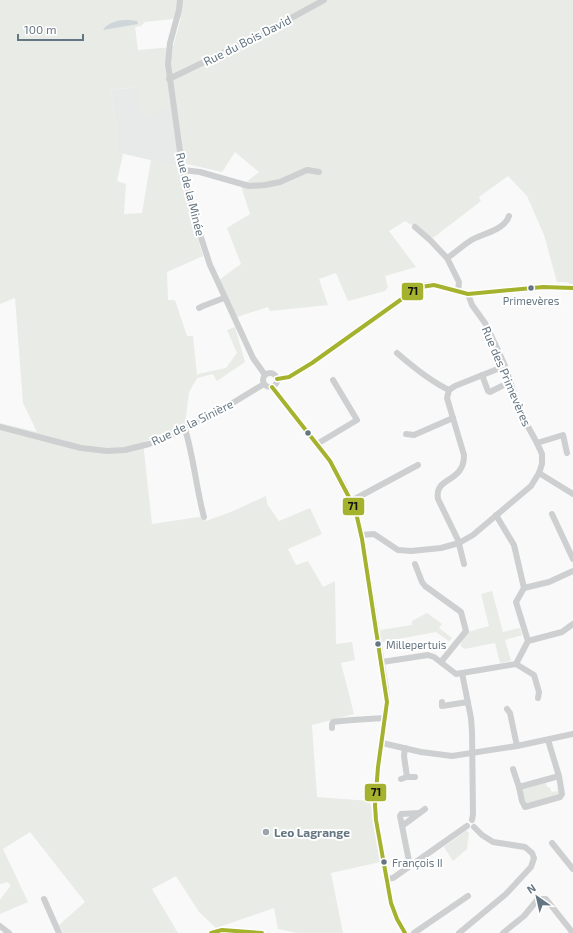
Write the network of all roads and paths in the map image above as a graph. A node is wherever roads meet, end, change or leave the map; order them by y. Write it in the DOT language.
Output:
graph roads {
  1 [pos="180,0"];
  2 [pos="324,0"];
  3 [pos="169,79"];
  4 [pos="183,170"];
  5 [pos="319,172"];
  6 [pos="509,216"];
  7 [pos="415,227"];
  8 [pos="447,258"];
  9 [pos="573,288"];
  10 [pos="458,292"];
  11 [pos="468,294"];
  12 [pos="224,298"];
  13 [pos="200,308"];
  14 [pos="396,353"];
  15 [pos="505,366"];
  16 [pos="265,375"];
  17 [pos="482,375"];
  18 [pos="277,379"];
  19 [pos="333,380"];
  20 [pos="510,382"];
  21 [pos="264,384"];
  22 [pos="272,387"];
  23 [pos="449,390"];
  24 [pos="453,418"];
  25 [pos="0,428"];
  26 [pos="185,429"];
  27 [pos="406,434"];
  28 [pos="537,443"];
  29 [pos="317,444"];
  30 [pos="567,453"];
  31 [pos="418,465"];
  32 [pos="539,473"];
  33 [pos="573,494"];
  34 [pos="351,501"];
  35 [pos="552,514"];
  36 [pos="496,515"];
  37 [pos="204,517"];
  38 [pos="361,535"];
  39 [pos="459,543"];
  40 [pos="573,559"];
  41 [pos="415,564"];
  42 [pos="464,564"];
  43 [pos="573,572"];
  44 [pos="524,588"];
  45 [pos="573,624"];
  46 [pos="528,641"];
  47 [pos="382,662"];
  48 [pos="441,662"];
  49 [pos="516,664"];
  50 [pos="462,673"];
  51 [pos="538,698"];
  52 [pos="442,702"];
  53 [pos="468,702"];
  54 [pos="507,709"];
  55 [pos="385,718"];
  56 [pos="332,728"];
  57 [pos="573,734"];
  58 [pos="548,740"];
  59 [pos="382,743"];
  60 [pos="517,746"];
  61 [pos="405,748"];
  62 [pos="472,754"];
  63 [pos="513,769"];
  64 [pos="559,776"];
  65 [pos="415,777"];
  66 [pos="518,787"];
  67 [pos="425,809"];
  68 [pos="419,813"];
  69 [pos="472,820"];
  70 [pos="402,826"];
  71 [pos="467,826"];
  72 [pos="474,827"];
  73 [pos="552,843"];
  74 [pos="411,865"];
  75 [pos="573,869"];
  76 [pos="387,879"];
  77 [pos="468,896"];
  78 [pos="44,899"];
  79 [pos="0,926"];
  80 [pos="249,932"];
  81 [pos="9,933"];
  82 [pos="59,933"];
  83 [pos="211,933"];
  84 [pos="262,933"];
  85 [pos="405,933"];
  86 [pos="414,933"];
  87 [pos="459,933"];
  88 [pos="503,933"];
  89 [pos="573,933"];
  1 -- 3 [label="street, Rue de la Minée"];
  2 -- 3 [label="street, Rue du Bois David"];
  3 -- 4 [label="street, Rue de la Minée"];
  4 -- 5 [label="street"];
  4 -- 12 [label="street, Rue de la Minée"];
  6 -- 8 [label="street"];
  7 -- 8 [label="street"];
  8 -- 10 [label="street"];
  9 -- 11 [label="street"];
  10 -- 11 [label="street"];
  10 -- 18 [label="street"];
  11 -- 15 [label="street, Rue des Primevères"];
  12 -- 13 [label="street"];
  12 -- 16 [label="street, Rue de la Minée"];
  14 -- 23 [label="street"];
  15 -- 17 [label="street"];
  15 -- 20 [label="street, Rue des Primevères"];
  16 -- 18 [label="street"];
  16 -- 21 [label="street"];
  17 -- 20 [label="street"];
  17 -- 23 [label="street"];
  18 -- 22 [label="street"];
  19 -- 29 [label="street"];
  20 -- 28 [label="street, Rue des Primevères"];
  21 -- 22 [label="street"];
  21 -- 26 [label="street, Rue de la Sinière"];
  22 -- 29 [label="street"];
  23 -- 24 [label="street"];
  24 -- 27 [label="street"];
  24 -- 39 [label="street"];
  25 -- 26 [label="street, Rue de la Sinière"];
  26 -- 37 [label="street"];
  28 -- 30 [label="street"];
  28 -- 32 [label="street, Rue des Primevères"];
  29 -- 34 [label="street"];
  31 -- 34 [label="street"];
  32 -- 33 [label="street"];
  32 -- 36 [label="street, Rue des Primevères"];
  34 -- 38 [label="street"];
  35 -- 40 [label="street"];
  36 -- 39 [label="street, Rue des Primevères"];
  36 -- 44 [label="street"];
  38 -- 39 [label="street, Rue des Primevères"];
  38 -- 47 [label="street"];
  39 -- 42 [label="street"];
  41 -- 48 [label="street"];
  43 -- 44 [label="street"];
  44 -- 46 [label="street"];
  45 -- 46 [label="street"];
  46 -- 49 [label="street"];
  47 -- 48 [label="street"];
  47 -- 55 [label="street"];
  48 -- 50 [label="street"];
  49 -- 50 [label="street"];
  49 -- 51 [label="street"];
  50 -- 53 [label="street"];
  52 -- 53 [label="street"];
  53 -- 62 [label="street"];
  54 -- 60 [label="street"];
  55 -- 56 [label="street"];
  55 -- 59 [label="street"];
  57 -- 58 [label="street"];
  58 -- 60 [label="street"];
  58 -- 64 [label="street"];
  59 -- 61 [label="street"];
  59 -- 76 [label="street"];
  60 -- 62 [label="street"];
  61 -- 62 [label="street"];
  61 -- 65 [label="street"];
  62 -- 69 [label="street"];
  63 -- 66 [label="street"];
  64 -- 66 [label="street"];
  64 -- 66 [label="street"];
  67 -- 68 [label="street"];
  68 -- 70 [label="street"];
  68 -- 70 [label="street"];
  69 -- 71 [label="street"];
  69 -- 72 [label="street"];
  70 -- 74 [label="street"];
  71 -- 72 [label="street"];
  71 -- 74 [label="street"];
  72 -- 87 [label="street"];
  73 -- 75 [label="street"];
  74 -- 76 [label="street"];
  76 -- 85 [label="street"];
  77 -- 86 [label="street"];
  78 -- 82 [label="street"];
  79 -- 81 [label="street"];
  80 -- 83 [label="street"];
  80 -- 84 [label="street"];
  88 -- 89 [label="street"];
}
